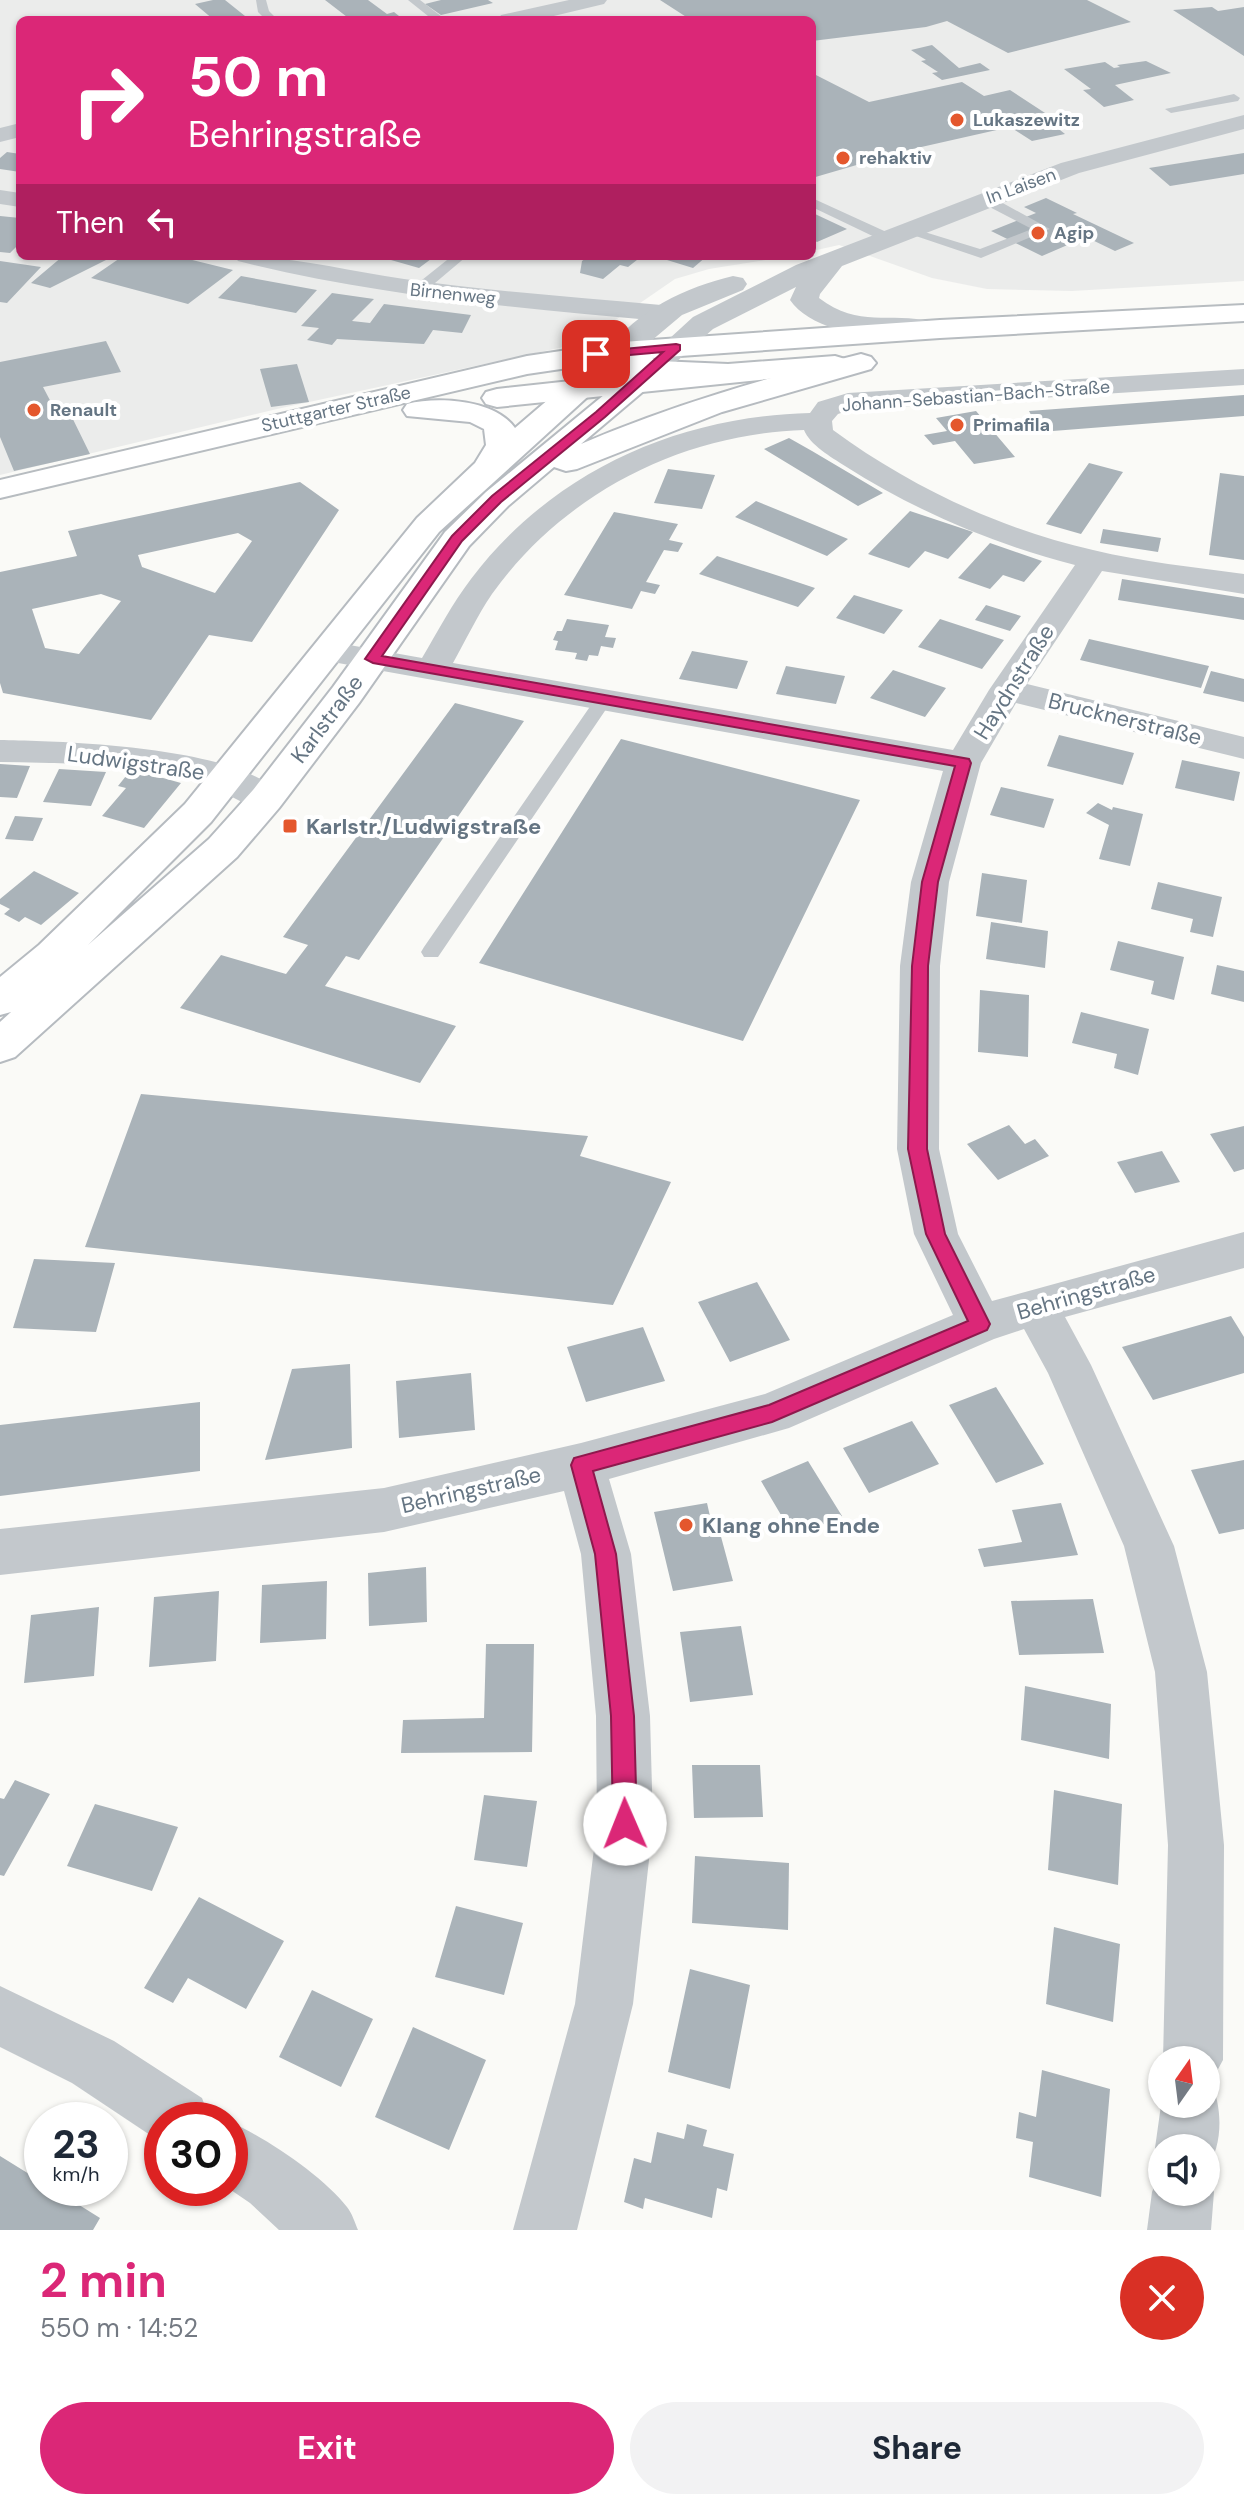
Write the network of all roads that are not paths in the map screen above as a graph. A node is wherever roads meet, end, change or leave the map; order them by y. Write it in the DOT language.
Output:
graph roads {
  1 [pos="413,0"];
  2 [pos="597,0"];
  3 [pos="435,16"];
  4 [pos="527,16"];
  5 [pos="1234,98"];
  6 [pos="1171,109"];
  7 [pos="1244,122"];
  8 [pos="985,199"];
  9 [pos="816,204"];
  10 [pos="897,234"];
  11 [pos="263,260"];
  12 [pos="455,260"];
  13 [pos="818,267"];
  14 [pos="417,291"];
  15 [pos="1236,310"];
  16 [pos="661,313"];
  17 [pos="940,329"];
  18 [pos="1244,336"];
  19 [pos="676,347"];
  20 [pos="1004,353"];
  21 [pos="613,359"];
  22 [pos="893,361"];
  23 [pos="861,363"];
  24 [pos="644,376"];
  25 [pos="1244,377"];
  26 [pos="578,390"];
  27 [pos="418,410"];
  28 [pos="818,421"];
  29 [pos="487,469"];
  30 [pos="516,484"];
  31 [pos="0,489"];
  32 [pos="0,504"];
  33 [pos="1094,560"];
  34 [pos="1244,584"];
  35 [pos="327,651"];
  36 [pos="373,659"];
  37 [pos="432,669"];
  38 [pos="1006,690"];
  39 [pos="604,699"];
  40 [pos="1244,748"];
  41 [pos="0,751"];
  42 [pos="963,763"];
  43 [pos="226,778"];
  44 [pos="266,799"];
  45 [pos="431,952"];
  46 [pos="0,1000"];
  47 [pos="0,1046"];
  48 [pos="1244,1250"];
  49 [pos="1035,1306"];
  50 [pos="980,1324"];
  51 [pos="581,1465"];
  52 [pos="0,1552"];
  53 [pos="0,2016"];
  54 [pos="1193,2046"];
  55 [pos="153,2102"];
  56 [pos="248,2165"];
  57 [pos="1182,2206"];
  58 [pos="326,2230"];
  59 [pos="545,2230"];
  60 [pos="1179,2230"];
  1 -- 3 [label="lane"];
  2 -- 4 [label="street"];
  5 -- 6 [label="lane"];
  7 -- 8 [label="street, In Laisen"];
  8 -- 10 [label="street, In Laisen"];
  8 -- 10 [label="lane"];
  9 -- 10 [label="lane"];
  10 -- 13 [label="street, In Laisen"];
  11 -- 14 [label="street, Birnenweg"];
  12 -- 14 [label="lane"];
  13 -- 16 [label="street, In Laisen"];
  13 -- 17 [label="street"];
  13 -- 19 [label="street, In Laisen"];
  14 -- 16 [label="street, Birnenweg"];
  15 -- 17 [label="main road"];
  16 -- 21 [label="street, In Laisen"];
  17 -- 19 [label="main road"];
  18 -- 20 [label="main road"];
  19 -- 21 [label="main road"];
  19 -- 24 [label="street, Karlstraße"];
  21 -- 24 [label="main road"];
  21 -- 26 [label="main road, Karlstraße"];
  21 -- 31 [label="main road, Stuttgarter Straße"];
  22 -- 23 [label="main road"];
  23 -- 24 [label="main road, Stuttgarter Straße"];
  23 -- 30 [label="main road"];
  24 -- 26 [label="main road, Stuttgarter Straße"];
  24 -- 30 [label="main road, Karlstraße"];
  25 -- 28 [label="street, Johann-Sebastian-Bach-Straße"];
  26 -- 27 [label="main road, Stuttgarter Straße"];
  26 -- 29 [label="main road, Karlstraße"];
  27 -- 29 [label="main road"];
  27 -- 32 [label="main road, Stuttgarter Straße"];
  28 -- 33 [label="street"];
  28 -- 37 [label="street, Johann-Sebastian-Bach-Straße"];
  29 -- 35 [label="main road, Karlstraße"];
  30 -- 36 [label="main road, Karlstraße"];
  33 -- 34 [label="street"];
  33 -- 38 [label="street, Haydnstraße"];
  35 -- 36 [label="street"];
  35 -- 43 [label="main road, Karlstraße"];
  36 -- 37 [label="street"];
  36 -- 44 [label="main road, Karlstraße"];
  37 -- 39 [label="street"];
  38 -- 40 [label="street, Brucknerstraße"];
  38 -- 42 [label="street, Haydnstraße"];
  39 -- 42 [label="street"];
  39 -- 45 [label="lane"];
  41 -- 43 [label="street, Ludwigstraße"];
  42 -- 50 [label="street, Haydnstraße"];
  43 -- 44 [label="street, Ludwigstraße"];
  43 -- 46 [label="main road, Karlstraße"];
  44 -- 47 [label="main road, Karlstraße"];
  48 -- 49 [label="street, Behringstraße"];
  49 -- 50 [label="street, Behringstraße"];
  49 -- 54 [label="street"];
  50 -- 51 [label="street, Behringstraße"];
  51 -- 52 [label="street, Behringstraße"];
  51 -- 59 [label="street"];
  53 -- 55 [label="street"];
  56 -- 58 [label="street"];
  57 -- 60 [label="street"];
}
